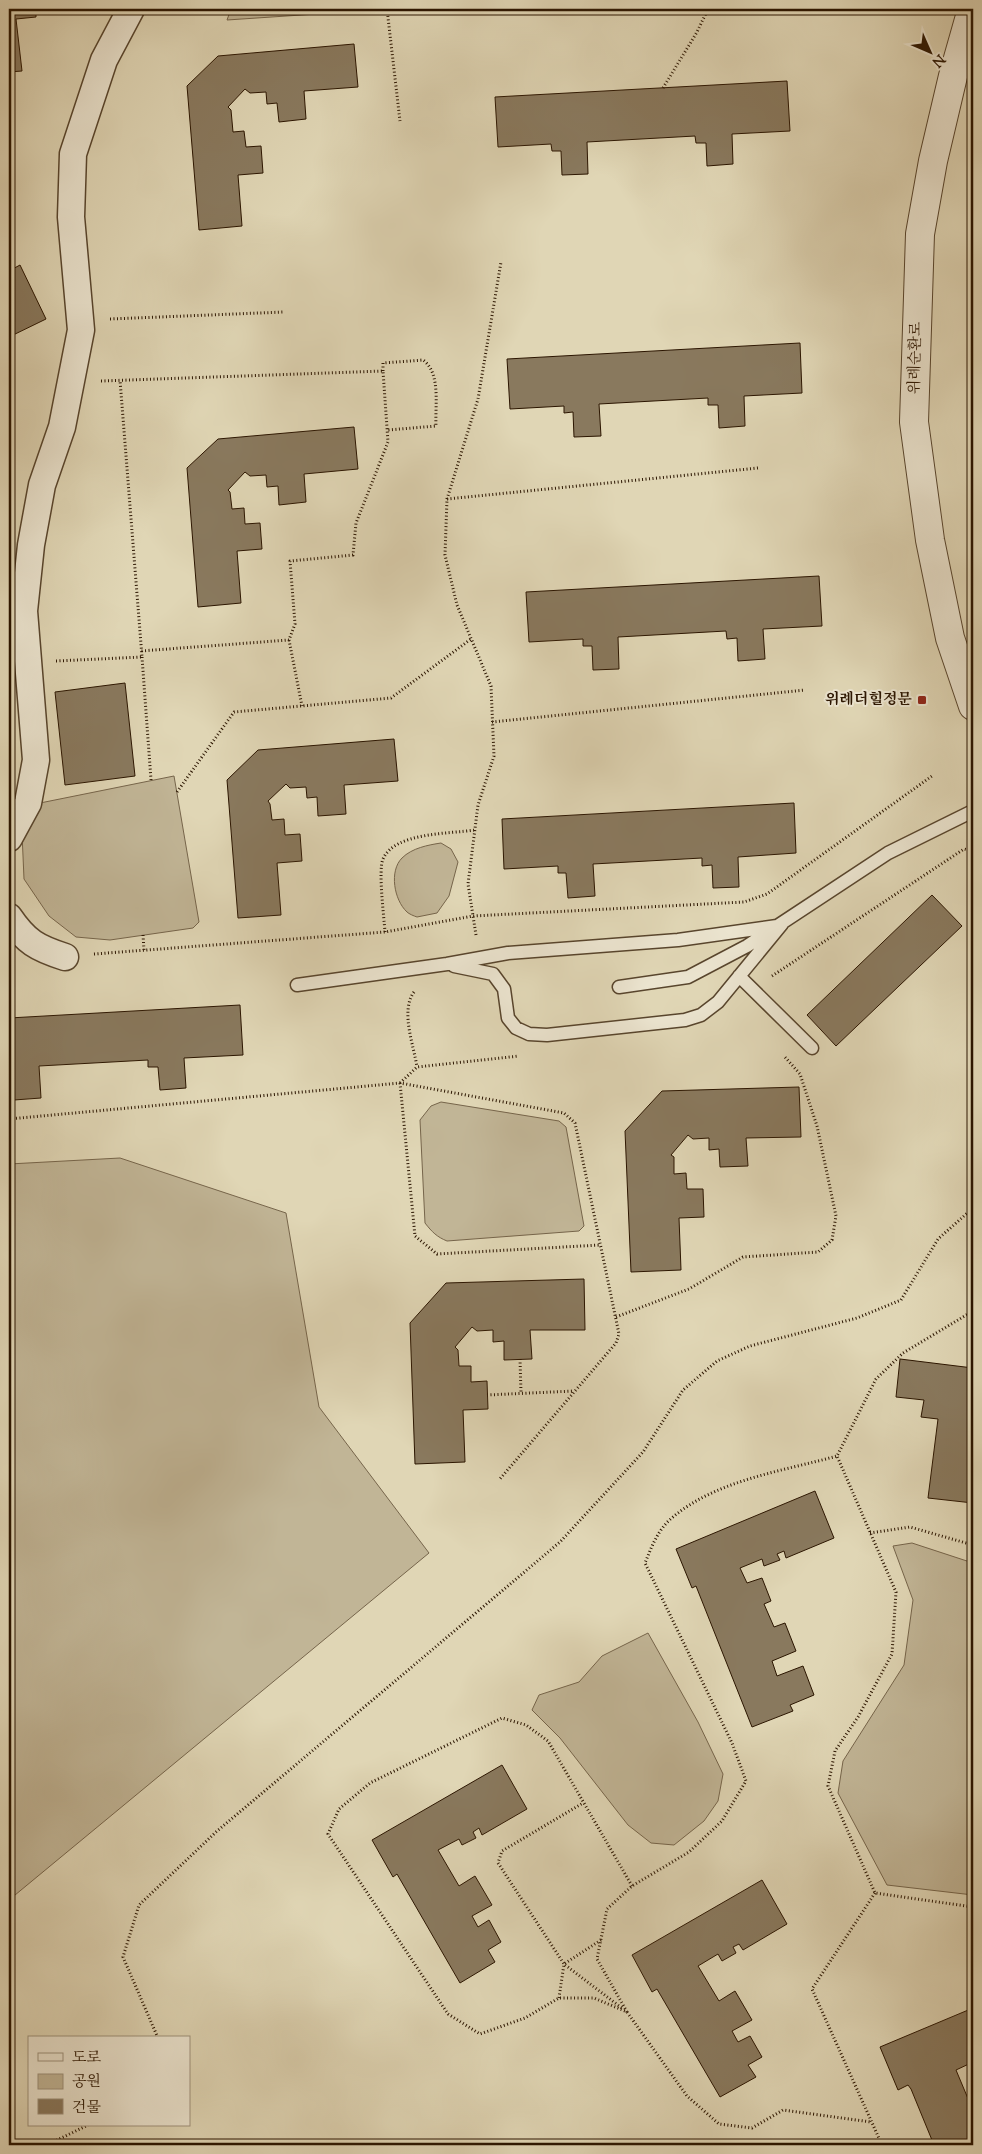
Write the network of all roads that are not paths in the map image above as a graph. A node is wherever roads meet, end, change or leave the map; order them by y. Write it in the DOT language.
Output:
graph roads {
  1 [pos="131,9"];
  2 [pos="972,9"];
  3 [pos="973,706"];
  4 [pos="973,811"];
  5 [pos="9,838"];
  6 [pos="9,917"];
  7 [pos="780,925"];
  8 [pos="65,957"];
  9 [pos="447,964"];
  10 [pos="739,976"];
  11 [pos="296,985"];
  12 [pos="619,987"];
  13 [pos="812,1048"];
  1 -- 5 [label="street"];
  2 -- 3 [label="street, 위례순환로"];
  4 -- 7 [label="lane"];
  6 -- 8 [label="street"];
  7 -- 9 [label="lane"];
  7 -- 10 [label="lane"];
  7 -- 12 [label="lane"];
  9 -- 10 [label="lane"];
  9 -- 11 [label="lane"];
  10 -- 13 [label="lane"];
}
